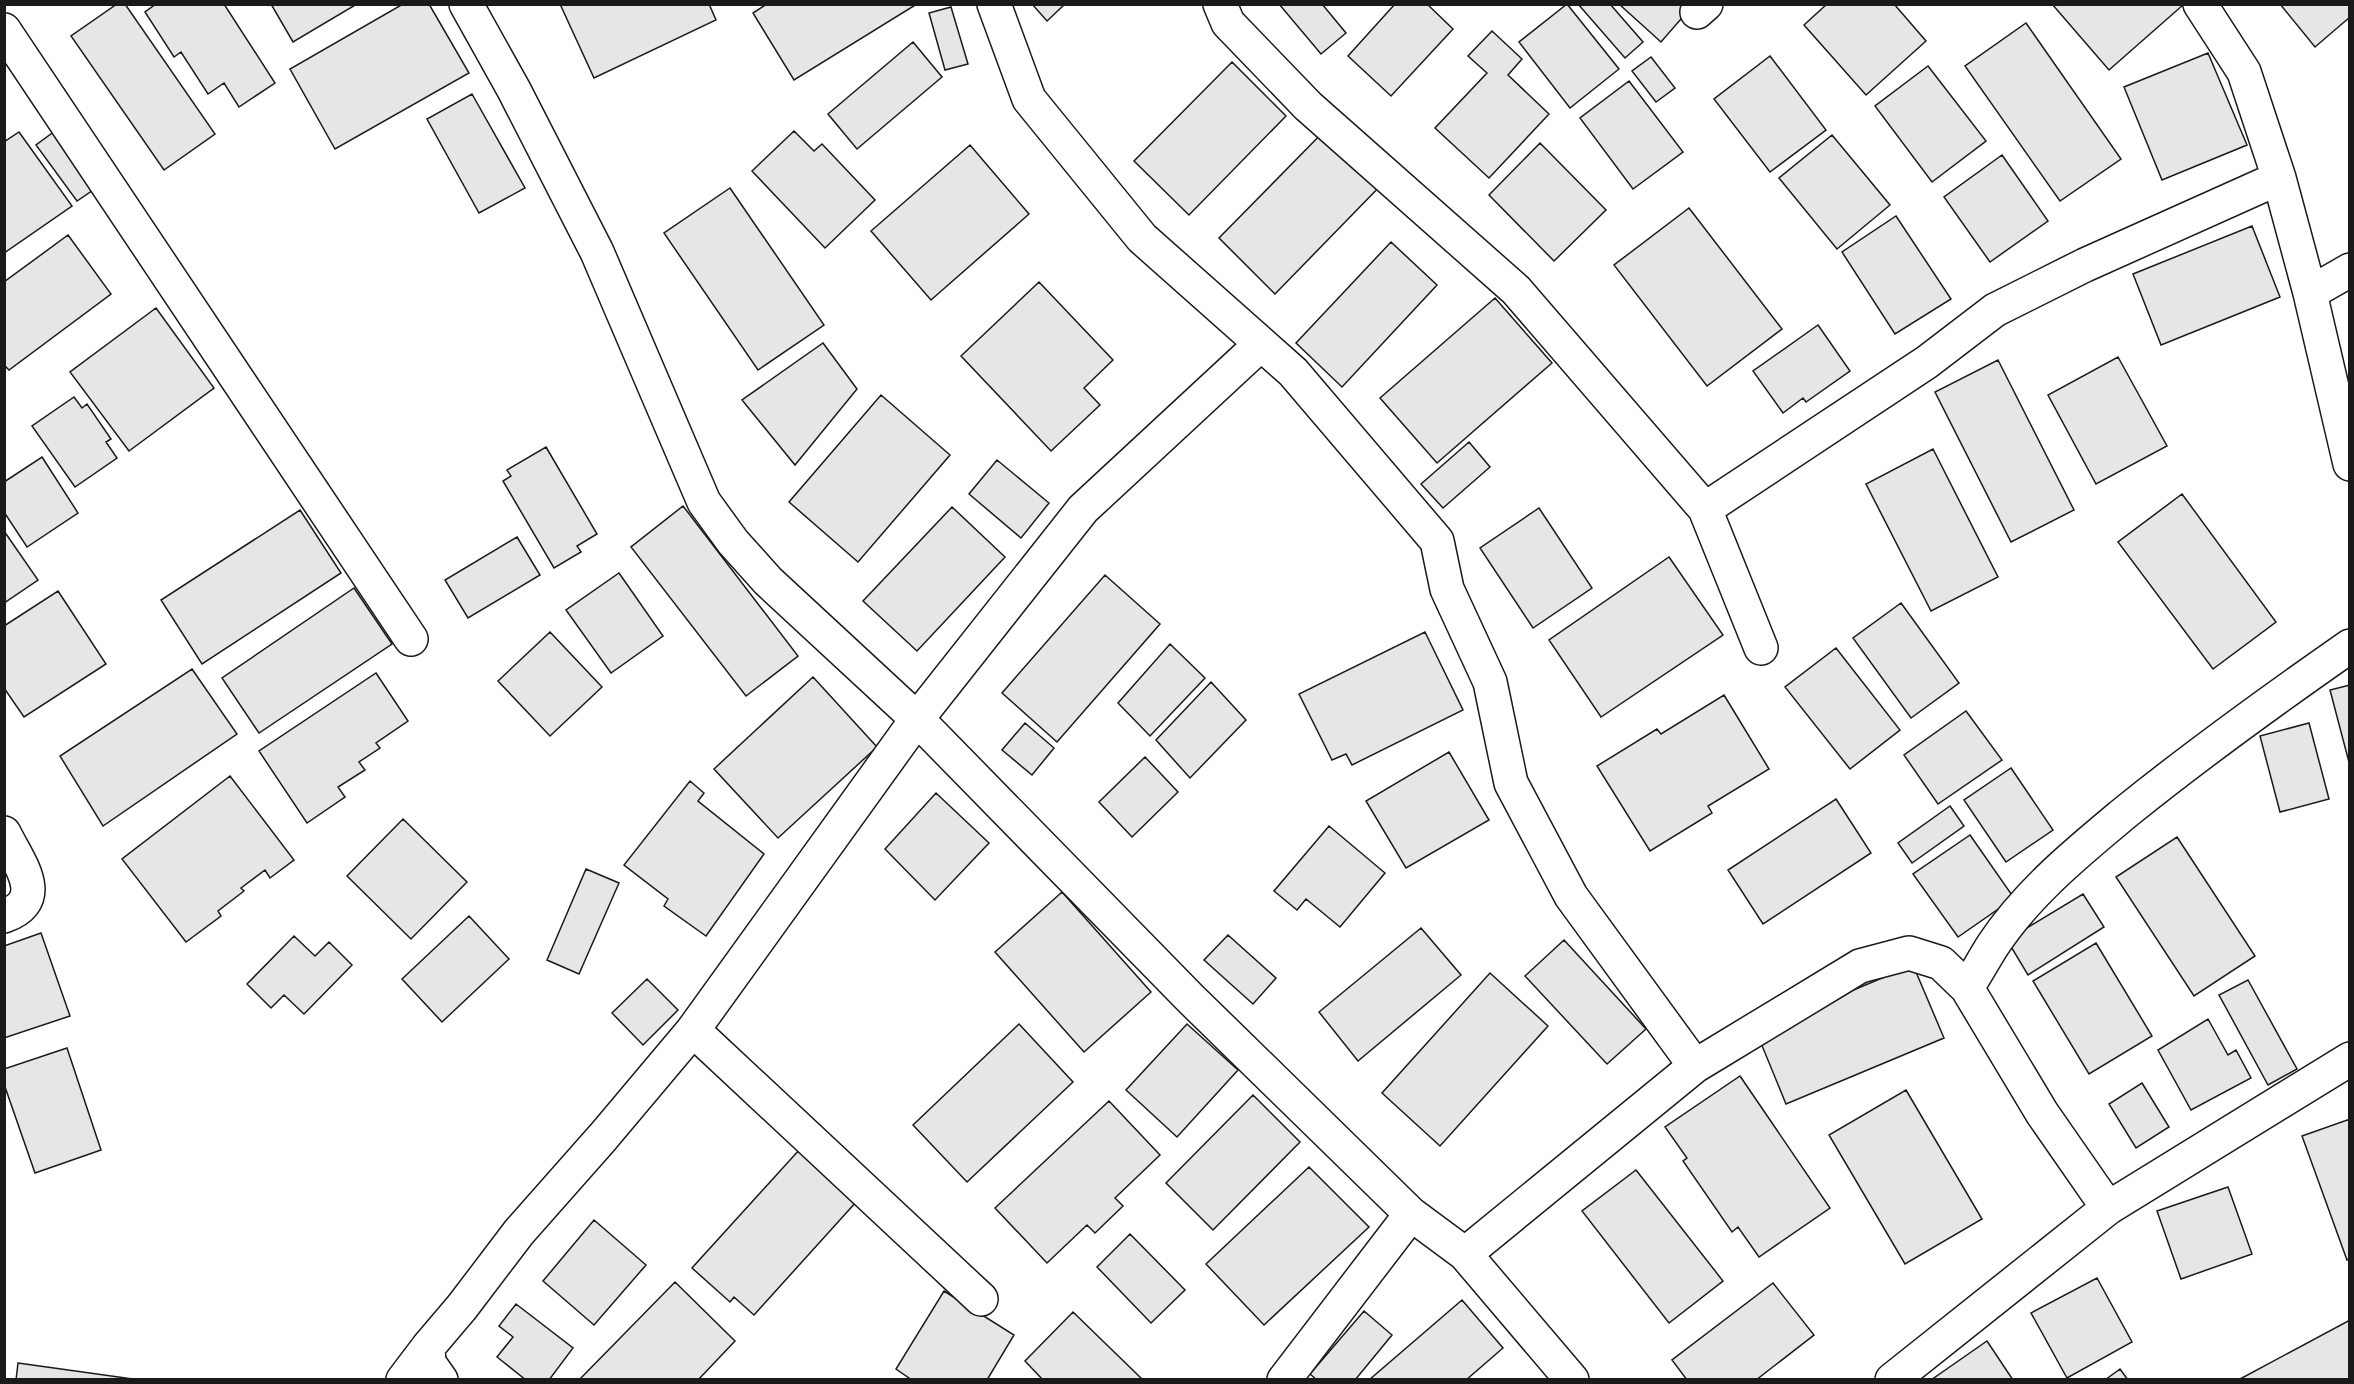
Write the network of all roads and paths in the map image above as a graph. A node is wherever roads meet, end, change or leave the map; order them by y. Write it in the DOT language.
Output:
graph roads {
  1 [pos="466,4"];
  2 [pos="994,4"];
  3 [pos="1220,4"];
  4 [pos="2200,4"];
  5 [pos="4,30"];
  6 [pos="2279,178"];
  7 [pos="2349,270"];
  8 [pos="2310,293"];
  9 [pos="1261,344"];
  10 [pos="2349,464"];
  11 [pos="1705,509"];
  12 [pos="411,639"];
  13 [pos="2349,646"];
  14 [pos="1761,648"];
  15 [pos="917,719"];
  16 [pos="4,833"];
  17 [pos="4,916"];
  18 [pos="1967,988"];
  19 [pos="693,1030"];
  20 [pos="2349,1059"];
  21 [pos="1695,1066"];
  22 [pos="2108,1208"];
  23 [pos="1411,1214"];
  24 [pos="1465,1254"];
  25 [pos="981,1299"];
  26 [pos="428,1347"];
  27 [pos="403,1380"];
  28 [pos="441,1380"];
  29 [pos="1284,1380"];
  30 [pos="1572,1380"];
  31 [pos="1892,1380"];
  1 -- 15 [label="street"];
  2 -- 9 [label="street"];
  3 -- 11 [label="street"];
  4 -- 6 [label="street"];
  5 -- 12 [label="street"];
  6 -- 8 [label="street"];
  6 -- 11 [label="street"];
  7 -- 8 [label="street"];
  8 -- 10 [label="street"];
  9 -- 15 [label="street"];
  9 -- 21 [label="street"];
  11 -- 14 [label="street"];
  13 -- 18 [label="street"];
  15 -- 19 [label="street"];
  15 -- 23 [label="street"];
  16 -- 17 [label="street"];
  18 -- 21 [label="street"];
  18 -- 22 [label="street"];
  19 -- 25 [label="street"];
  19 -- 26 [label="street"];
  20 -- 22 [label="street"];
  21 -- 24 [label="street"];
  22 -- 31 [label="street"];
  23 -- 24 [label="street"];
  23 -- 29 [label="street"];
  24 -- 30 [label="street"];
  26 -- 27 [label="street"];
  26 -- 28 [label="street"];
}
